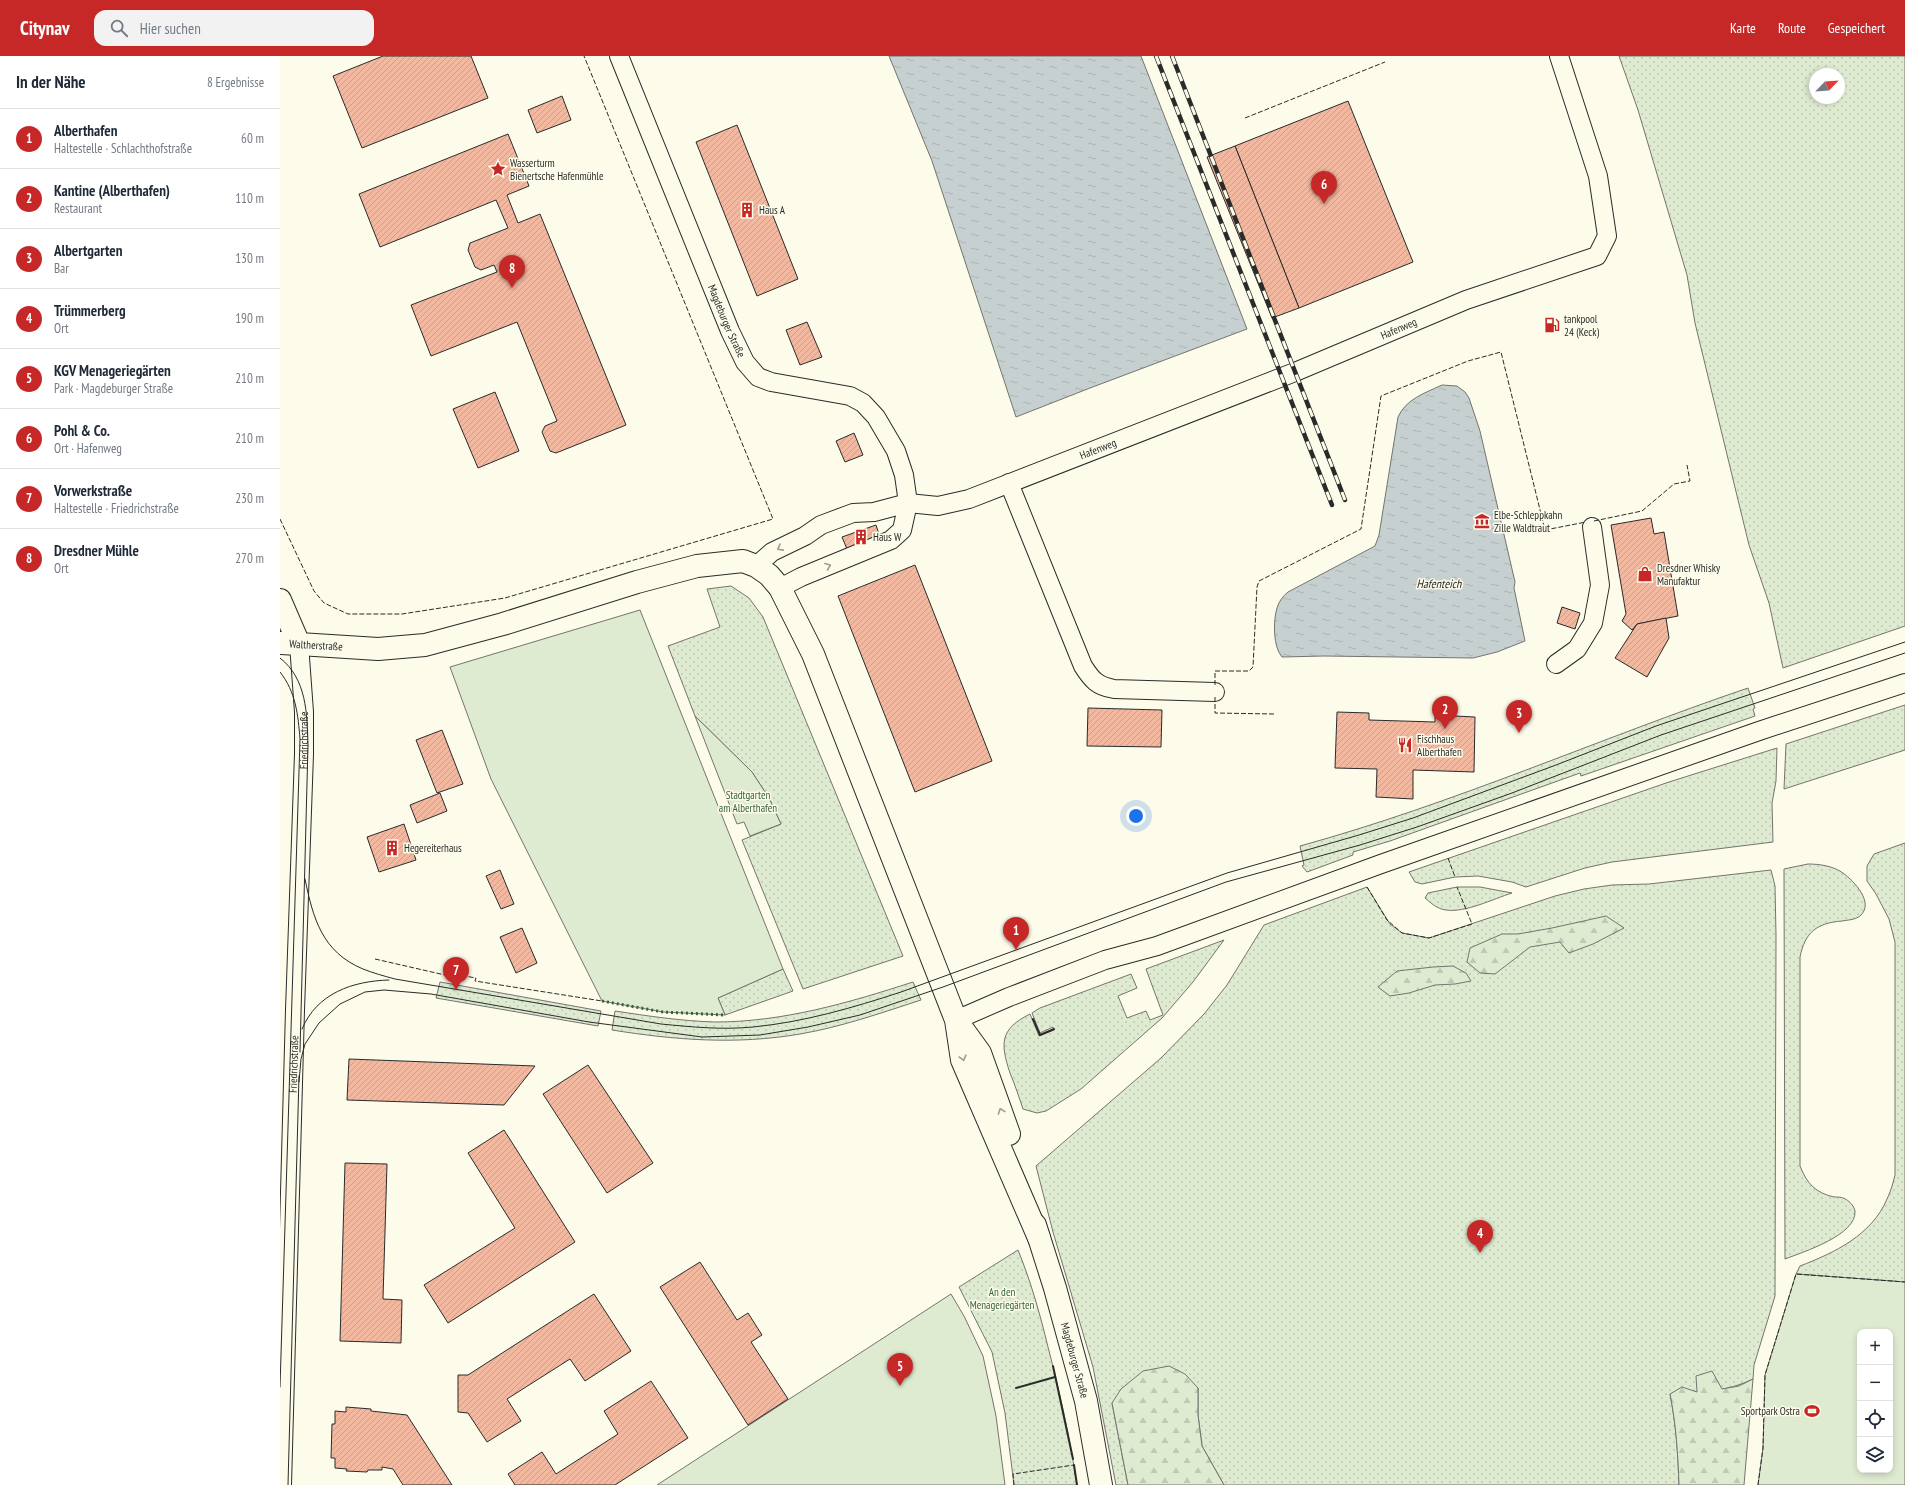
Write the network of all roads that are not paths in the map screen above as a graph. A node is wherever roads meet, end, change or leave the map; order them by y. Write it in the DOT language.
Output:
graph roads {
  1 [pos="619,56"];
  2 [pos="1559,56"];
  3 [pos="1009,483"];
  4 [pos="908,503"];
  5 [pos="1592,527"];
  6 [pos="756,566"];
  7 [pos="780,588"];
  8 [pos="280,600"];
  9 [pos="290,644"];
  10 [pos="1556,664"];
  11 [pos="1905,683"];
  12 [pos="1215,692"];
  13 [pos="956,1020"];
  14 [pos="284,1267"];
  15 [pos="282,1485"];
  16 [pos="1101,1485"];
  1 -- 4 [label="street, Magdeburger Straße"];
  2 -- 3 [label="street, Hafenweg"];
  3 -- 4 [label="street, Hafenweg"];
  3 -- 12 [label="street"];
  4 -- 6 [label="street, one-way"];
  7 -- 4 [label="street, Magdeburger Straße, one-way"];
  5 -- 10 [label="street"];
  6 -- 7 [label="main road, Magdeburger Straße"];
  6 -- 9 [label="main road, Waltherstraße"];
  7 -- 13 [label="main road, Magdeburger Straße"];
  8 -- 9 [label="main road"];
  9 -- 14 [label="street, Friedrichstraße"];
  11 -- 13 [label="street"];
  13 -- 16 [label="main road, Magdeburger Straße"];
  14 -- 15 [label="street, Friedrichstraße"];
}
